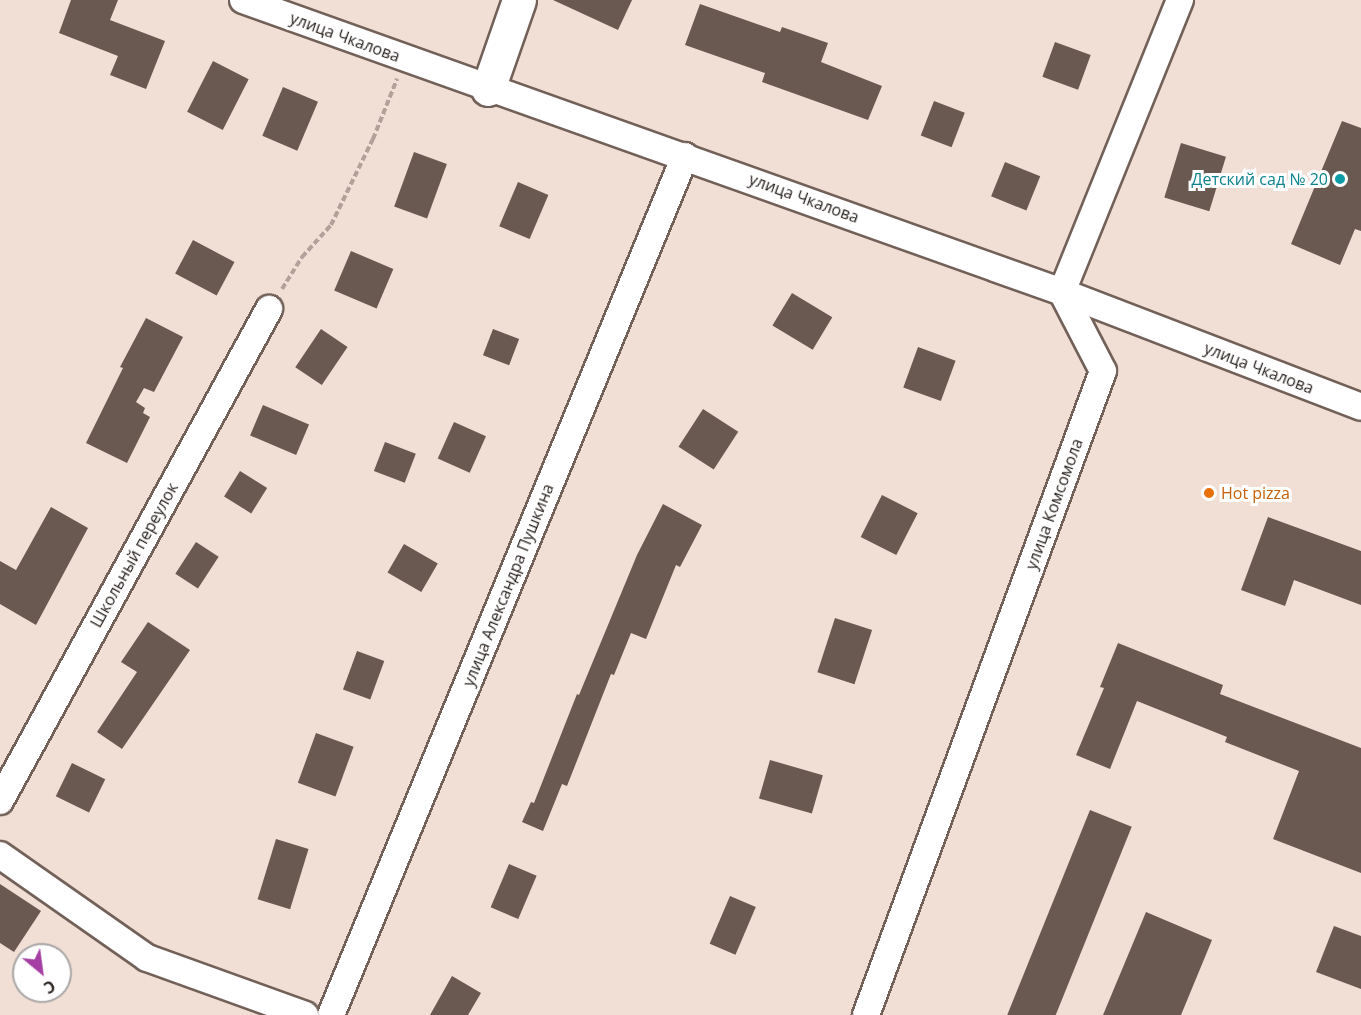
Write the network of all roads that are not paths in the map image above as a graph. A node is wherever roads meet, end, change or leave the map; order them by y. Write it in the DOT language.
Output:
graph roads {
  1 [pos="243,0"];
  2 [pos="519,0"];
  3 [pos="1180,0"];
  4 [pos="488,89"];
  5 [pos="685,156"];
  6 [pos="1062,292"];
  7 [pos="269,309"];
  8 [pos="1361,407"];
  9 [pos="0,801"];
  10 [pos="0,855"];
  11 [pos="304,1015"];
  12 [pos="331,1015"];
  13 [pos="866,1015"];
  1 -- 4 [label="street, улица Чкалова"];
  2 -- 4 [label="street"];
  3 -- 6 [label="street"];
  4 -- 5 [label="street, улица Чкалова"];
  5 -- 6 [label="street, улица Чкалова"];
  5 -- 12 [label="street, улица Александра Пушкина"];
  6 -- 8 [label="street, улица Чкалова"];
  6 -- 13 [label="street, улица Комсомола"];
  7 -- 9 [label="street, Школьный переулок"];
  10 -- 11 [label="street"];
}
